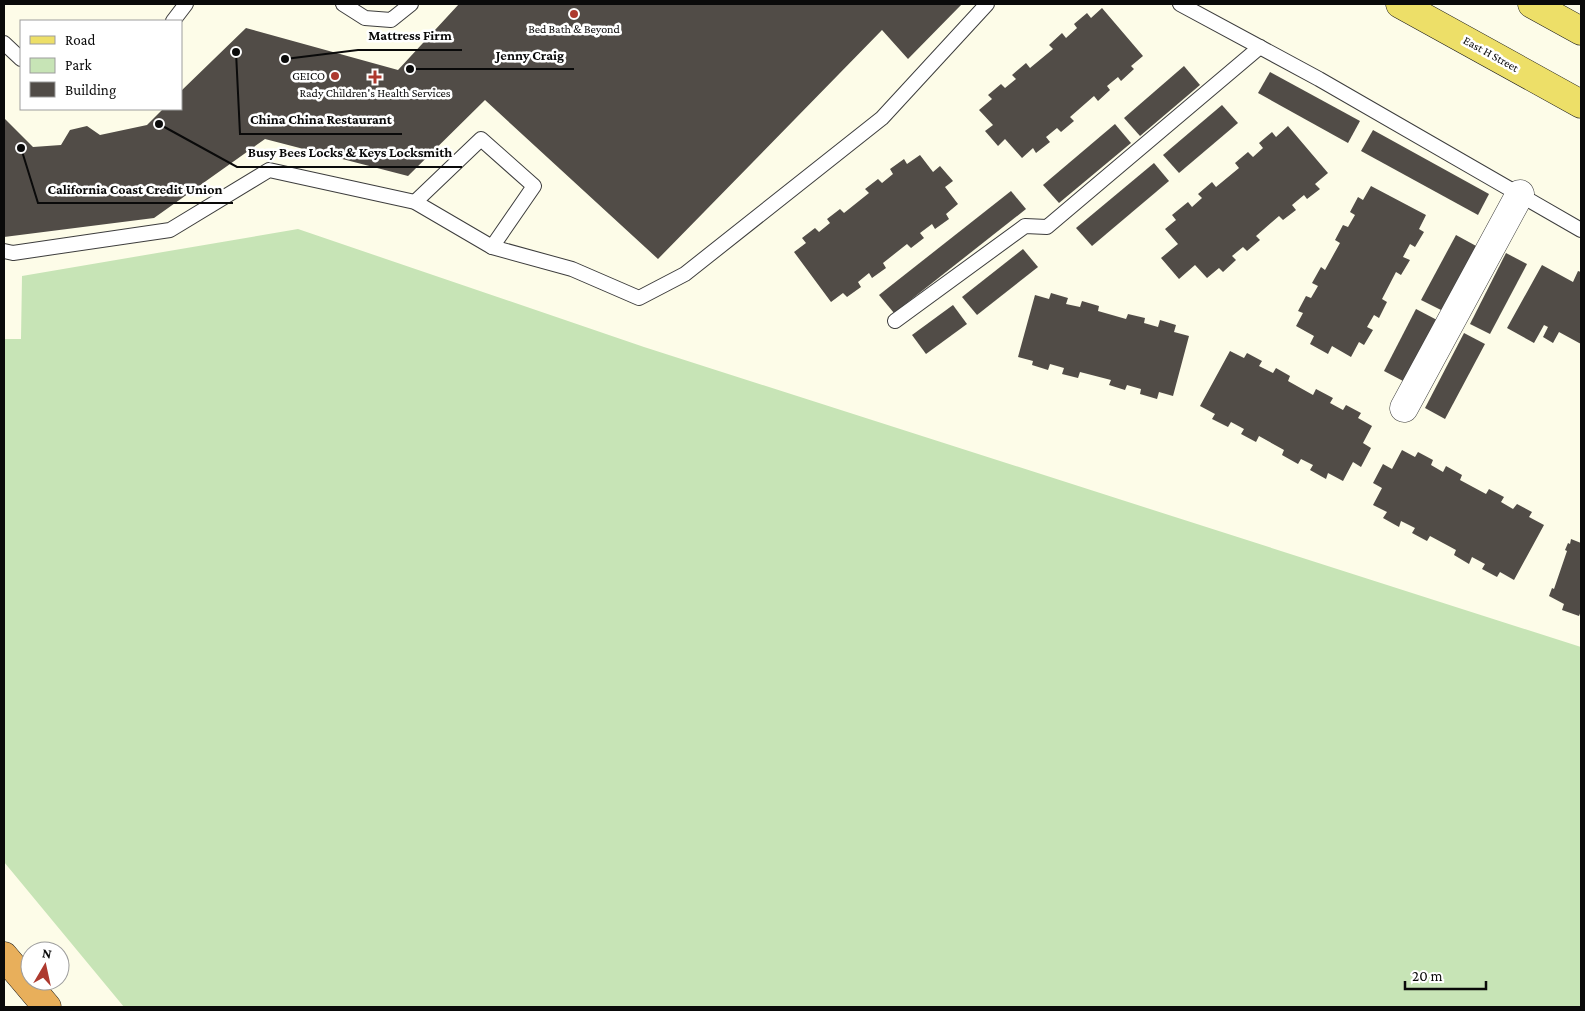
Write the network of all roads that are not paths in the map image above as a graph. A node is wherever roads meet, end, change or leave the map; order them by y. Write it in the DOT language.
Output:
graph roads {
  1 [pos="186,4"];
  2 [pos="343,4"];
  3 [pos="411,4"];
  4 [pos="986,4"];
  5 [pos="1180,4"];
  6 [pos="1400,4"];
  7 [pos="1532,4"];
  8 [pos="173,20"];
  9 [pos="1581,31"];
  10 [pos="4,43"];
  11 [pos="1260,46"];
  12 [pos="20,58"];
  13 [pos="1581,104"];
  14 [pos="1520,194"];
  15 [pos="415,202"];
  16 [pos="1581,230"];
  17 [pos="492,247"];
  18 [pos="7,256"];
  19 [pos="895,321"];
  20 [pos="1404,408"];
  21 [pos="4,956"];
  22 [pos="47,1007"];
  1 -- 8 [label="lane"];
  2 -- 3 [label="lane"];
  4 -- 17 [label="lane"];
  5 -- 11 [label="lane"];
  6 -- 13 [label="main road, East H Street"];
  7 -- 9 [label="main road"];
  10 -- 12 [label="lane"];
  11 -- 14 [label="lane"];
  11 -- 19 [label="lane"];
  14 -- 16 [label="lane"];
  14 -- 20 [label="street"];
  15 -- 17 [label="lane"];
  15 -- 17 [label="lane"];
  15 -- 18 [label="lane"];
  21 -- 22 [label="highway"];
}
